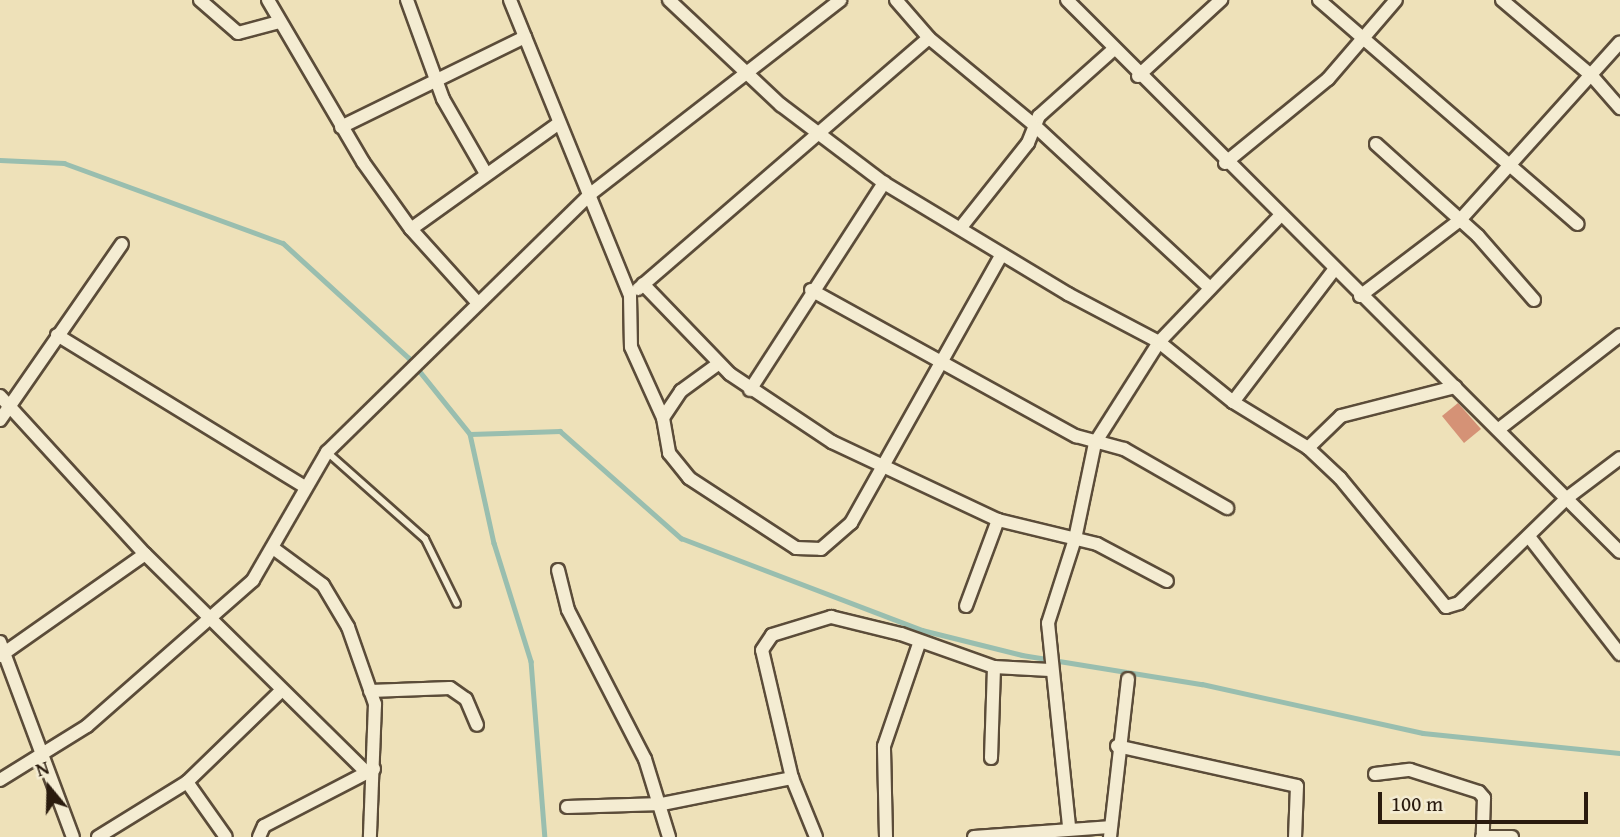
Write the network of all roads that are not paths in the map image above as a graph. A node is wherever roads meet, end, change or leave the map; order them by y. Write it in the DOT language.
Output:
graph roads {
  1 [pos="200,0"];
  2 [pos="407,0"];
  3 [pos="510,0"];
  4 [pos="669,0"];
  5 [pos="819,0"];
  6 [pos="839,0"];
  7 [pos="897,0"];
  8 [pos="1067,0"];
  9 [pos="1220,0"];
  10 [pos="1319,0"];
  11 [pos="1396,0"];
  12 [pos="1502,0"];
  13 [pos="271,1"];
  14 [pos="828,11"];
  15 [pos="279,22"];
  16 [pos="525,37"];
  17 [pos="929,38"];
  18 [pos="1363,43"];
  19 [pos="1620,43"];
  20 [pos="1114,49"];
  21 [pos="747,76"];
  22 [pos="1138,76"];
  23 [pos="1592,76"];
  24 [pos="436,81"];
  25 [pos="1620,108"];
  26 [pos="559,123"];
  27 [pos="1034,124"];
  28 [pos="341,127"];
  29 [pos="818,133"];
  30 [pos="1376,144"];
  31 [pos="1225,163"];
  32 [pos="1514,164"];
  33 [pos="485,172"];
  34 [pos="884,183"];
  35 [pos="589,195"];
  36 [pos="1279,217"];
  37 [pos="1460,220"];
  38 [pos="1578,224"];
  39 [pos="962,226"];
  40 [pos="411,229"];
  41 [pos="122,244"];
  42 [pos="1002,254"];
  43 [pos="1333,271"];
  44 [pos="643,284"];
  45 [pos="1210,288"];
  46 [pos="811,290"];
  47 [pos="630,296"];
  48 [pos="1360,296"];
  49 [pos="1534,300"];
  50 [pos="477,302"];
  51 [pos="57,335"];
  52 [pos="1620,335"];
  53 [pos="1159,342"];
  54 [pos="942,360"];
  55 [pos="718,364"];
  56 [pos="1455,387"];
  57 [pos="750,390"];
  58 [pos="0,396"];
  59 [pos="1233,402"];
  60 [pos="10,406"];
  61 [pos="663,418"];
  62 [pos="0,420"];
  63 [pos="1499,429"];
  64 [pos="1096,443"];
  65 [pos="1308,448"];
  66 [pos="327,452"];
  67 [pos="1620,458"];
  68 [pos="880,469"];
  69 [pos="303,486"];
  70 [pos="1567,498"];
  71 [pos="1227,508"];
  72 [pos="998,520"];
  73 [pos="1530,538"];
  74 [pos="1074,540"];
  75 [pos="273,548"];
  76 [pos="1620,552"];
  77 [pos="145,554"];
  78 [pos="558,570"];
  79 [pos="1167,581"];
  80 [pos="457,604"];
  81 [pos="967,606"];
  82 [pos="209,619"];
  83 [pos="0,642"];
  84 [pos="919,644"];
  85 [pos="1620,654"];
  86 [pos="3,656"];
  87 [pos="994,667"];
  88 [pos="1050,668"];
  89 [pos="1128,679"];
  90 [pos="282,690"];
  91 [pos="370,691"];
  92 [pos="477,725"];
  93 [pos="1117,746"];
  94 [pos="46,754"];
  95 [pos="991,758"];
  96 [pos="371,771"];
  97 [pos="1375,774"];
  98 [pos="792,778"];
  99 [pos="0,780"];
  100 [pos="187,782"];
  101 [pos="663,804"];
  102 [pos="567,807"];
  103 [pos="1069,826"];
  104 [pos="1110,832"];
  105 [pos="1483,835"];
  106 [pos="73,837"];
  107 [pos="98,837"];
  108 [pos="226,837"];
  109 [pos="259,837"];
  110 [pos="370,837"];
  111 [pos="669,837"];
  112 [pos="816,837"];
  113 [pos="886,837"];
  114 [pos="974,837"];
  115 [pos="1296,837"];
  116 [pos="1512,837"];
  1 -- 15 [label="street"];
  2 -- 24 [label="street"];
  3 -- 16 [label="street"];
  4 -- 21 [label="street"];
  5 -- 14 [label="street"];
  6 -- 14 [label="street"];
  7 -- 17 [label="street"];
  8 -- 20 [label="street"];
  9 -- 22 [label="street"];
  10 -- 18 [label="street"];
  11 -- 18 [label="street"];
  12 -- 23 [label="street"];
  13 -- 15 [label="street"];
  14 -- 21 [label="street"];
  15 -- 28 [label="street"];
  16 -- 24 [label="street"];
  16 -- 26 [label="street"];
  17 -- 27 [label="street"];
  17 -- 29 [label="street"];
  18 -- 31 [label="street"];
  18 -- 32 [label="street"];
  19 -- 23 [label="street"];
  20 -- 22 [label="street"];
  20 -- 27 [label="street"];
  21 -- 29 [label="street"];
  21 -- 35 [label="street"];
  22 -- 31 [label="street"];
  23 -- 25 [label="street"];
  23 -- 32 [label="street"];
  24 -- 28 [label="street"];
  24 -- 33 [label="street"];
  26 -- 33 [label="street"];
  26 -- 35 [label="street"];
  27 -- 39 [label="street"];
  27 -- 45 [label="street"];
  28 -- 40 [label="street"];
  29 -- 34 [label="street"];
  29 -- 44 [label="street"];
  30 -- 37 [label="street"];
  31 -- 36 [label="street"];
  32 -- 37 [label="street"];
  32 -- 38 [label="street"];
  33 -- 40 [label="street"];
  34 -- 39 [label="street"];
  34 -- 46 [label="street"];
  35 -- 47 [label="street"];
  35 -- 50 [label="street"];
  36 -- 43 [label="street"];
  36 -- 45 [label="street"];
  37 -- 48 [label="street"];
  37 -- 49 [label="street"];
  39 -- 42 [label="street"];
  40 -- 50 [label="street"];
  41 -- 51 [label="street"];
  42 -- 53 [label="street"];
  42 -- 54 [label="street"];
  43 -- 48 [label="street"];
  43 -- 59 [label="street"];
  44 -- 47 [label="street"];
  44 -- 55 [label="street"];
  45 -- 53 [label="street"];
  46 -- 54 [label="street"];
  46 -- 57 [label="street"];
  47 -- 61 [label="street"];
  48 -- 56 [label="street"];
  50 -- 66 [label="street"];
  51 -- 60 [label="street"];
  51 -- 69 [label="street"];
  52 -- 63 [label="street"];
  53 -- 59 [label="street"];
  53 -- 64 [label="street"];
  54 -- 64 [label="street"];
  54 -- 68 [label="street"];
  55 -- 57 [label="street"];
  55 -- 61 [label="street"];
  56 -- 63 [label="street"];
  56 -- 65 [label="street"];
  57 -- 68 [label="street"];
  58 -- 60 [label="street"];
  59 -- 65 [label="street"];
  60 -- 62 [label="street"];
  60 -- 77 [label="street"];
  61 -- 68 [label="street"];
  63 -- 70 [label="street"];
  64 -- 71 [label="street"];
  64 -- 74 [label="street"];
  65 -- 73 [label="street"];
  66 -- 69 [label="street"];
  66 -- 80 [label="lane"];
  67 -- 70 [label="street"];
  68 -- 72 [label="street"];
  69 -- 75 [label="street"];
  70 -- 73 [label="street"];
  70 -- 76 [label="street"];
  72 -- 74 [label="street"];
  72 -- 81 [label="street"];
  73 -- 85 [label="street"];
  74 -- 79 [label="street"];
  74 -- 88 [label="street"];
  75 -- 82 [label="street"];
  75 -- 91 [label="street"];
  77 -- 82 [label="street"];
  77 -- 86 [label="street"];
  78 -- 101 [label="street"];
  82 -- 90 [label="street"];
  82 -- 94 [label="street"];
  83 -- 86 [label="street"];
  84 -- 87 [label="street"];
  84 -- 98 [label="street"];
  84 -- 113 [label="street"];
  86 -- 94 [label="street"];
  87 -- 88 [label="street"];
  87 -- 95 [label="street"];
  88 -- 103 [label="street"];
  89 -- 93 [label="street"];
  90 -- 96 [label="street"];
  90 -- 100 [label="street"];
  91 -- 92 [label="street"];
  91 -- 96 [label="street"];
  93 -- 104 [label="street"];
  93 -- 115 [label="street"];
  94 -- 99 [label="street"];
  94 -- 106 [label="street"];
  96 -- 109 [label="street"];
  96 -- 110 [label="street"];
  97 -- 105 [label="street"];
  98 -- 101 [label="street"];
  98 -- 112 [label="street"];
  100 -- 107 [label="street"];
  100 -- 108 [label="street"];
  101 -- 102 [label="street"];
  101 -- 111 [label="street"];
  103 -- 104 [label="street"];
  103 -- 114 [label="street"];
  105 -- 116 [label="street"];
}
